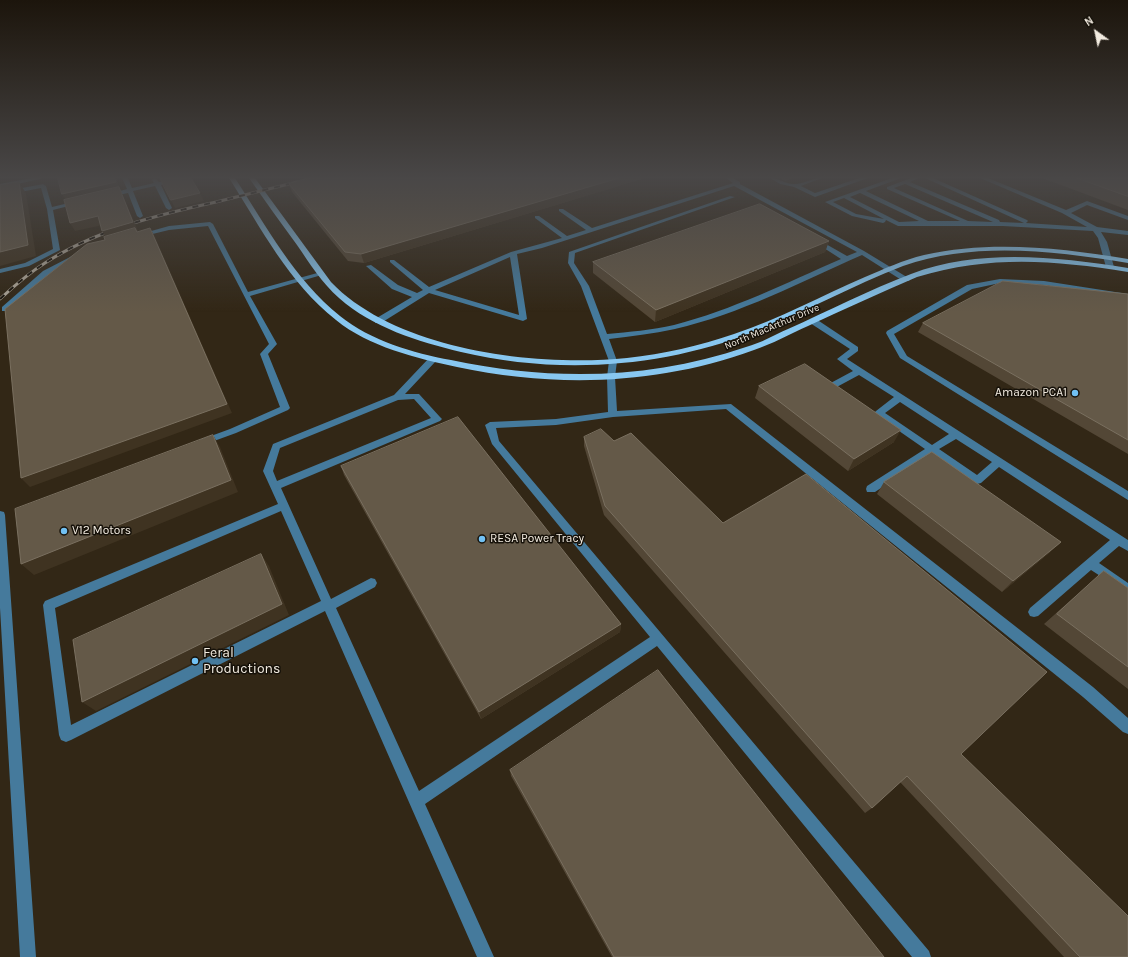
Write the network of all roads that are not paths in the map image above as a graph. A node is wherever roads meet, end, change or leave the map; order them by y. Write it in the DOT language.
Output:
graph roads {
  1 [pos="52,223"];
  2 [pos="262,223"];
  3 [pos="284,223"];
  4 [pos="545,223"];
  5 [pos="579,223"];
  6 [pos="613,223"];
  7 [pos="657,223"];
  8 [pos="808,223"];
  9 [pos="891,223"];
  10 [pos="927,223"];
  11 [pos="968,223"];
  12 [pos="1002,223"];
  13 [pos="1007,223"];
  14 [pos="1039,223"];
  15 [pos="1084,223"];
  16 [pos="898,224"];
  17 [pos="1095,229"];
  18 [pos="590,230"];
  19 [pos="1128,233"];
  20 [pos="809,235"];
  21 [pos="131,237"];
  22 [pos="566,238"];
  23 [pos="862,252"];
  24 [pos="82,253"];
  25 [pos="513,253"];
  26 [pos="1107,257"];
  27 [pos="847,259"];
  28 [pos="392,261"];
  29 [pos="1128,261"];
  30 [pos="370,266"];
  31 [pos="1110,267"];
  32 [pos="889,269"];
  33 [pos="1128,270"];
  34 [pos="0,271"];
  35 [pos="320,274"];
  36 [pos="906,279"];
  37 [pos="300,280"];
  38 [pos="428,290"];
  39 [pos="246,295"];
  40 [pos="417,296"];
  41 [pos="1128,296"];
  42 [pos="5,309"];
  43 [pos="378,321"];
  44 [pos="813,321"];
  45 [pos="604,337"];
  46 [pos="433,359"];
  47 [pos="613,361"];
  48 [pos="860,371"];
  49 [pos="611,377"];
  50 [pos="830,387"];
  51 [pos="397,397"];
  52 [pos="900,397"];
  53 [pos="613,414"];
  54 [pos="956,434"];
  55 [pos="196,444"];
  56 [pos="932,449"];
  57 [pos="999,462"];
  58 [pos="275,486"];
  59 [pos="871,489"];
  60 [pos="1128,496"];
  61 [pos="283,506"];
  62 [pos="0,514"];
  63 [pos="1118,540"];
  64 [pos="1128,546"];
  65 [pos="1091,563"];
  66 [pos="371,583"];
  67 [pos="1128,588"];
  68 [pos="328,605"];
  69 [pos="1034,612"];
  70 [pos="658,639"];
  71 [pos="1128,727"];
  72 [pos="416,802"];
  73 [pos="28,957"];
  74 [pos="486,957"];
  75 [pos="923,957"];
  1 -- 34 [label="lane"];
  2 -- 37 [label="main road, North MacArthur Drive"];
  3 -- 35 [label="main road, North MacArthur Drive"];
  4 -- 22 [label="lane"];
  5 -- 18 [label="lane"];
  6 -- 18 [label="lane"];
  7 -- 45 [label="lane"];
  8 -- 23 [label="lane"];
  9 -- 16 [label="lane"];
  10 -- 11 [label="lane"];
  10 -- 16 [label="lane"];
  11 -- 12 [label="lane"];
  12 -- 13 [label="lane"];
  14 -- 17 [label="lane"];
  15 -- 17 [label="lane"];
  17 -- 19 [label="lane"];
  17 -- 26 [label="lane"];
  18 -- 22 [label="lane"];
  20 -- 27 [label="lane"];
  21 -- 39 [label="lane"];
  22 -- 25 [label="lane"];
  23 -- 27 [label="lane"];
  23 -- 32 [label="lane"];
  24 -- 42 [label="lane"];
  25 -- 38 [label="lane"];
  25 -- 38 [label="lane"];
  26 -- 29 [label="main road, North MacArthur Drive"];
  26 -- 31 [label="lane"];
  26 -- 32 [label="main road, North MacArthur Drive"];
  27 -- 45 [label="lane"];
  28 -- 38 [label="lane"];
  30 -- 40 [label="lane"];
  31 -- 33 [label="main road, North MacArthur Drive"];
  31 -- 36 [label="main road, North MacArthur Drive"];
  32 -- 36 [label="lane"];
  32 -- 47 [label="main road, North MacArthur Drive"];
  35 -- 37 [label="lane"];
  35 -- 43 [label="main road, North MacArthur Drive"];
  36 -- 44 [label="main road, North MacArthur Drive"];
  37 -- 39 [label="lane"];
  37 -- 46 [label="main road, North MacArthur Drive"];
  38 -- 40 [label="lane"];
  39 -- 55 [label="lane"];
  40 -- 43 [label="lane"];
  41 -- 60 [label="lane"];
  43 -- 47 [label="main road, North MacArthur Drive"];
  44 -- 48 [label="lane"];
  44 -- 49 [label="main road, North MacArthur Drive"];
  45 -- 47 [label="lane"];
  46 -- 49 [label="main road, North MacArthur Drive"];
  46 -- 51 [label="lane"];
  47 -- 49 [label="lane"];
  48 -- 50 [label="lane"];
  48 -- 52 [label="lane"];
  49 -- 53 [label="lane"];
  51 -- 58 [label="lane"];
  51 -- 58 [label="lane"];
  52 -- 54 [label="lane"];
  52 -- 56 [label="lane"];
  53 -- 70 [label="lane"];
  53 -- 71 [label="lane"];
  54 -- 56 [label="lane"];
  54 -- 57 [label="lane"];
  56 -- 57 [label="lane"];
  56 -- 59 [label="lane"];
  57 -- 63 [label="lane"];
  58 -- 61 [label="lane"];
  61 -- 68 [label="lane"];
  61 -- 68 [label="lane"];
  62 -- 73 [label="lane"];
  63 -- 64 [label="lane"];
  63 -- 65 [label="lane"];
  65 -- 67 [label="lane"];
  65 -- 69 [label="lane"];
  66 -- 68 [label="lane"];
  68 -- 72 [label="lane"];
  70 -- 72 [label="lane"];
  70 -- 75 [label="lane"];
  72 -- 74 [label="lane"];
}
